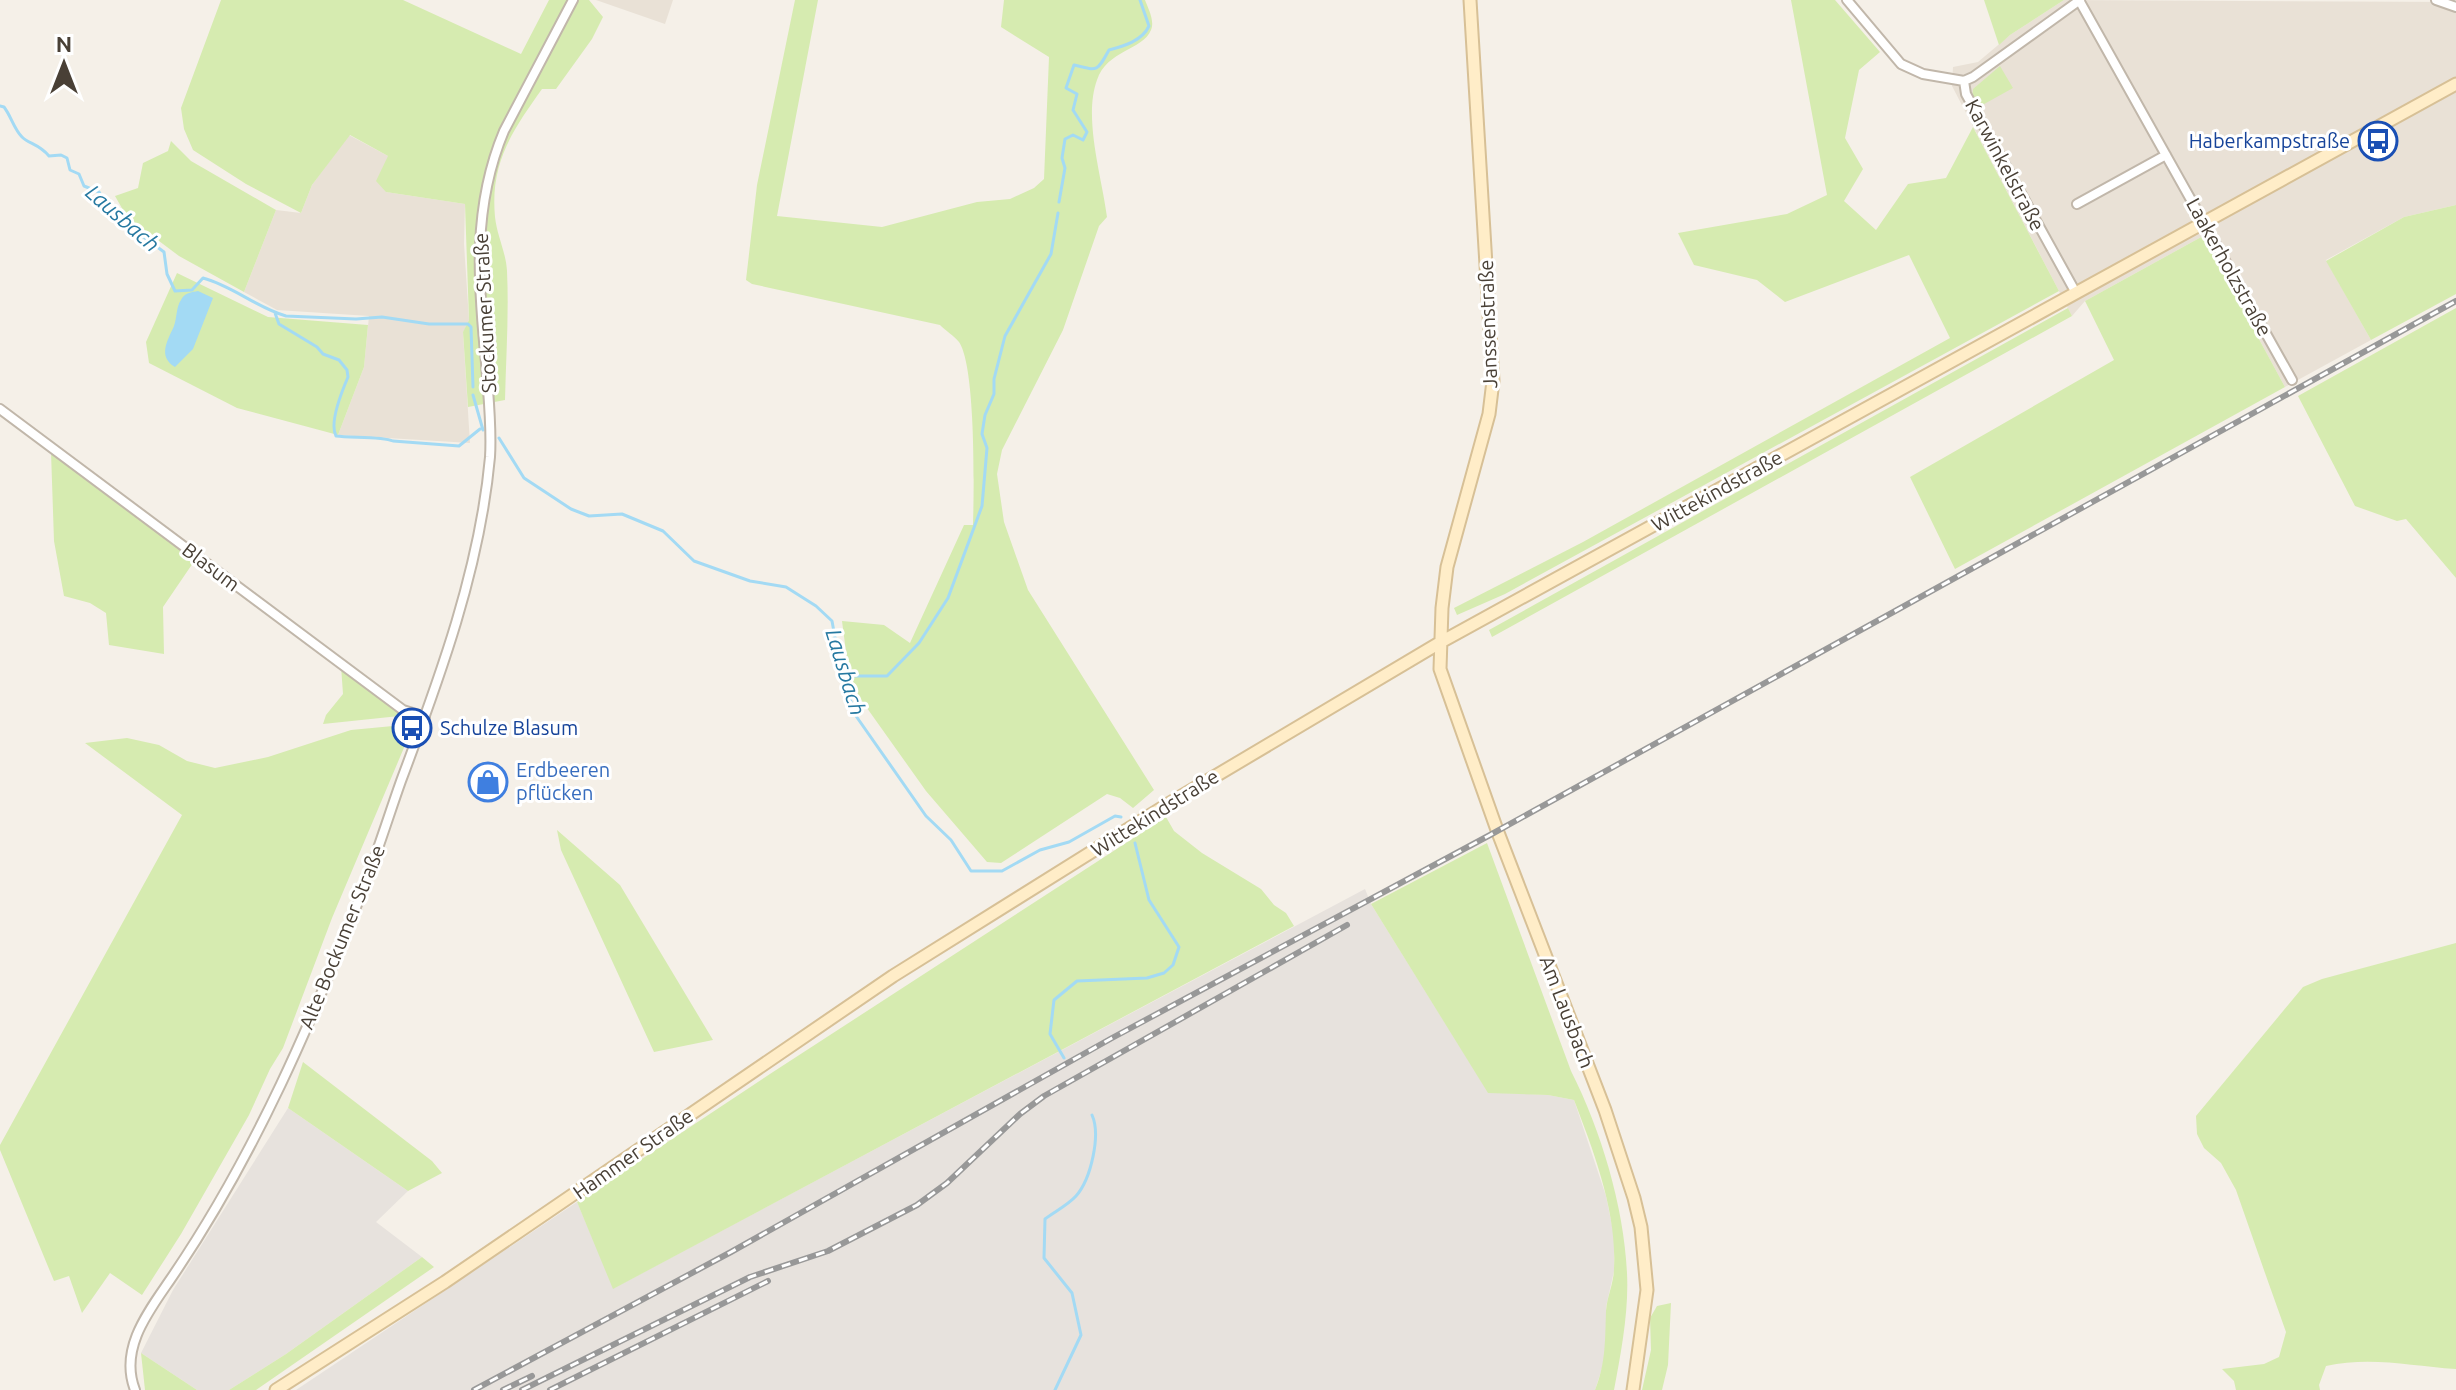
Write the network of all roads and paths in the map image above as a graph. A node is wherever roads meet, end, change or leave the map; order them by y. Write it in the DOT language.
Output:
graph roads {
  1 [pos="573,0"];
  2 [pos="1470,0"];
  3 [pos="1847,0"];
  4 [pos="2080,0"];
  5 [pos="2436,0"];
  6 [pos="2456,7"];
  7 [pos="1964,81"];
  8 [pos="2456,84"];
  9 [pos="2166,155"];
  10 [pos="2077,204"];
  11 [pos="2204,223"];
  12 [pos="2076,293"];
  13 [pos="2292,380"];
  14 [pos="0,409"];
  15 [pos="490,455"];
  16 [pos="1441,642"];
  17 [pos="425,717"];
  18 [pos="989,916"];
  19 [pos="135,1390"];
  20 [pos="276,1390"];
  21 [pos="1633,1390"];
  1 -- 15 [label="street, Stockumer Straße"];
  2 -- 16 [label="main road, Janssenstraße"];
  3 -- 7 [label="street, Karwinkelstraße"];
  4 -- 7 [label="street"];
  4 -- 9 [label="street, Laakerholzstraße"];
  5 -- 6 [label="street"];
  7 -- 12 [label="street, Karwinkelstraße"];
  8 -- 11 [label="main road, Wittekindstraße"];
  9 -- 10 [label="street"];
  9 -- 11 [label="street, Laakerholzstraße"];
  11 -- 12 [label="main road, Wittekindstraße"];
  11 -- 13 [label="street, Laakerholzstraße"];
  12 -- 16 [label="main road, Wittekindstraße"];
  14 -- 17 [label="street, Blasum"];
  15 -- 17 [label="street, Alte Bockumer Straße"];
  16 -- 18 [label="main road, Wittekindstraße"];
  16 -- 21 [label="main road, Am Lausbach"];
  17 -- 19 [label="street, Alte Bockumer Straße"];
  18 -- 20 [label="main road, Hammer Straße"];
}
